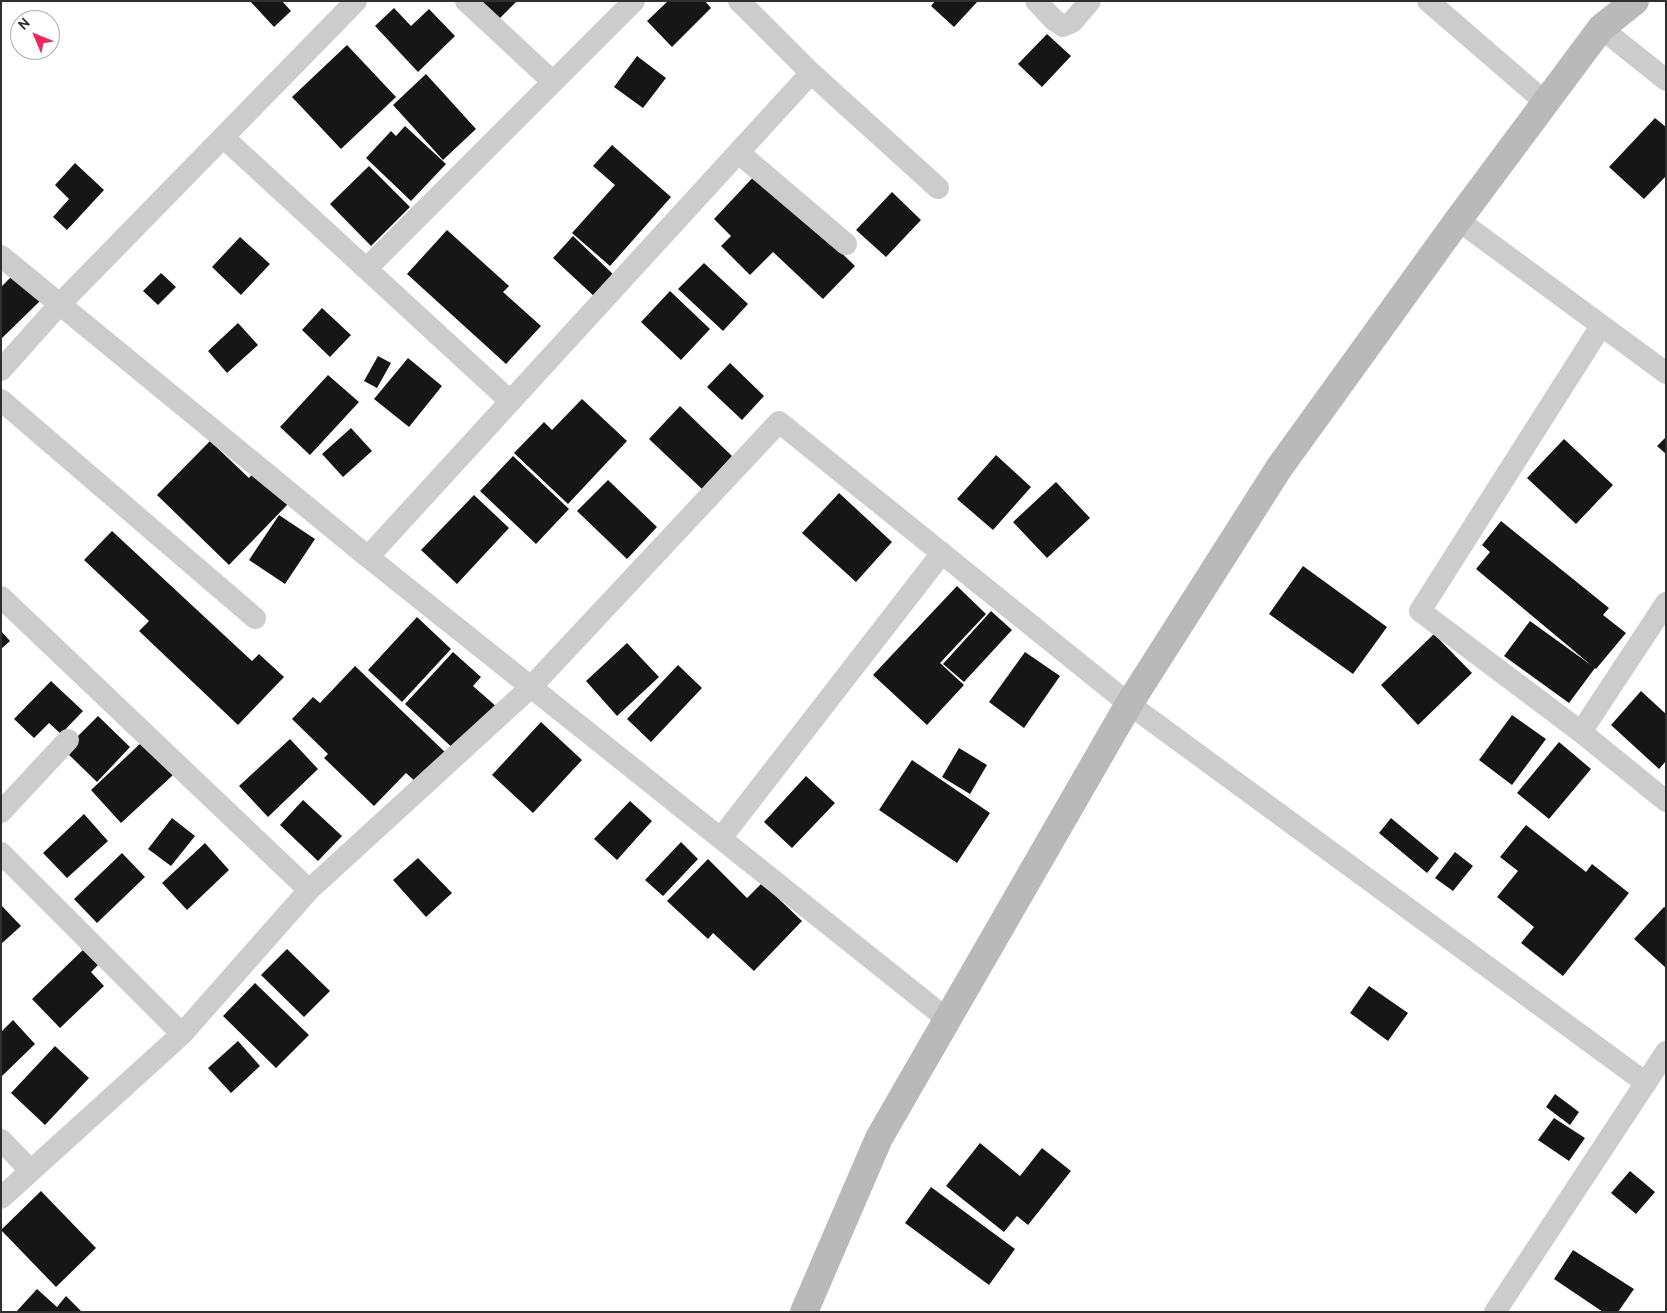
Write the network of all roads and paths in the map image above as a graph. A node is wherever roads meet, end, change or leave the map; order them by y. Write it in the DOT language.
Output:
graph roads {
  1 [pos="356,1"];
  2 [pos="466,1"];
  3 [pos="634,1"];
  4 [pos="1036,1"];
  5 [pos="1090,1"];
  6 [pos="1428,1"];
  7 [pos="1635,1"];
  8 [pos="745,3"];
  9 [pos="1601,28"];
  10 [pos="811,73"];
  11 [pos="1666,80"];
  12 [pos="553,82"];
  13 [pos="1545,102"];
  14 [pos="223,137"];
  15 [pos="738,152"];
  16 [pos="938,188"];
  17 [pos="1458,220"];
  18 [pos="846,244"];
  19 [pos="1,256"];
  20 [pos="367,268"];
  21 [pos="60,304"];
  22 [pos="1601,326"];
  23 [pos="1,370"];
  24 [pos="1666,374"];
  25 [pos="1,400"];
  26 [pos="510,401"];
  27 [pos="942,553"];
  28 [pos="368,557"];
  29 [pos="1,597"];
  30 [pos="1666,603"];
  31 [pos="255,618"];
  32 [pos="531,687"];
  33 [pos="1129,704"];
  34 [pos="1581,732"];
  35 [pos="68,740"];
  36 [pos="1666,801"];
  37 [pos="1,812"];
  38 [pos="721,838"];
  39 [pos="1,854"];
  40 [pos="309,890"];
  41 [pos="948,1019"];
  42 [pos="182,1034"];
  43 [pos="1666,1052"];
  44 [pos="1646,1082"];
  45 [pos="1,1140"];
  46 [pos="30,1170"];
  47 [pos="1,1198"];
  48 [pos="804,1312"];
  49 [pos="1495,1312"];
  1 -- 14 [label="street"];
  2 -- 12 [label="street"];
  3 -- 12 [label="street"];
  4 -- 5 [label="street"];
  6 -- 13 [label="street"];
  7 -- 9 [label="main road"];
  8 -- 10 [label="street"];
  9 -- 11 [label="street"];
  9 -- 13 [label="main road"];
  10 -- 15 [label="street"];
  10 -- 16 [label="street"];
  12 -- 20 [label="street"];
  13 -- 17 [label="main road"];
  14 -- 20 [label="street"];
  14 -- 21 [label="street"];
  15 -- 18 [label="street"];
  15 -- 26 [label="street"];
  17 -- 22 [label="street"];
  17 -- 33 [label="main road"];
  19 -- 21 [label="street"];
  20 -- 26 [label="street"];
  21 -- 23 [label="street"];
  21 -- 28 [label="street"];
  22 -- 24 [label="street"];
  22 -- 34 [label="street"];
  25 -- 31 [label="street"];
  26 -- 28 [label="street"];
  27 -- 32 [label="street"];
  27 -- 33 [label="street"];
  27 -- 38 [label="street"];
  28 -- 32 [label="street"];
  29 -- 40 [label="street"];
  30 -- 34 [label="street"];
  32 -- 38 [label="street"];
  32 -- 40 [label="street"];
  33 -- 41 [label="main road"];
  33 -- 44 [label="street"];
  34 -- 36 [label="street"];
  35 -- 37 [label="street"];
  38 -- 41 [label="street"];
  39 -- 42 [label="street"];
  40 -- 42 [label="street"];
  41 -- 48 [label="main road"];
  42 -- 46 [label="street"];
  43 -- 44 [label="street"];
  44 -- 49 [label="street"];
  45 -- 46 [label="street"];
  46 -- 47 [label="street"];
}
